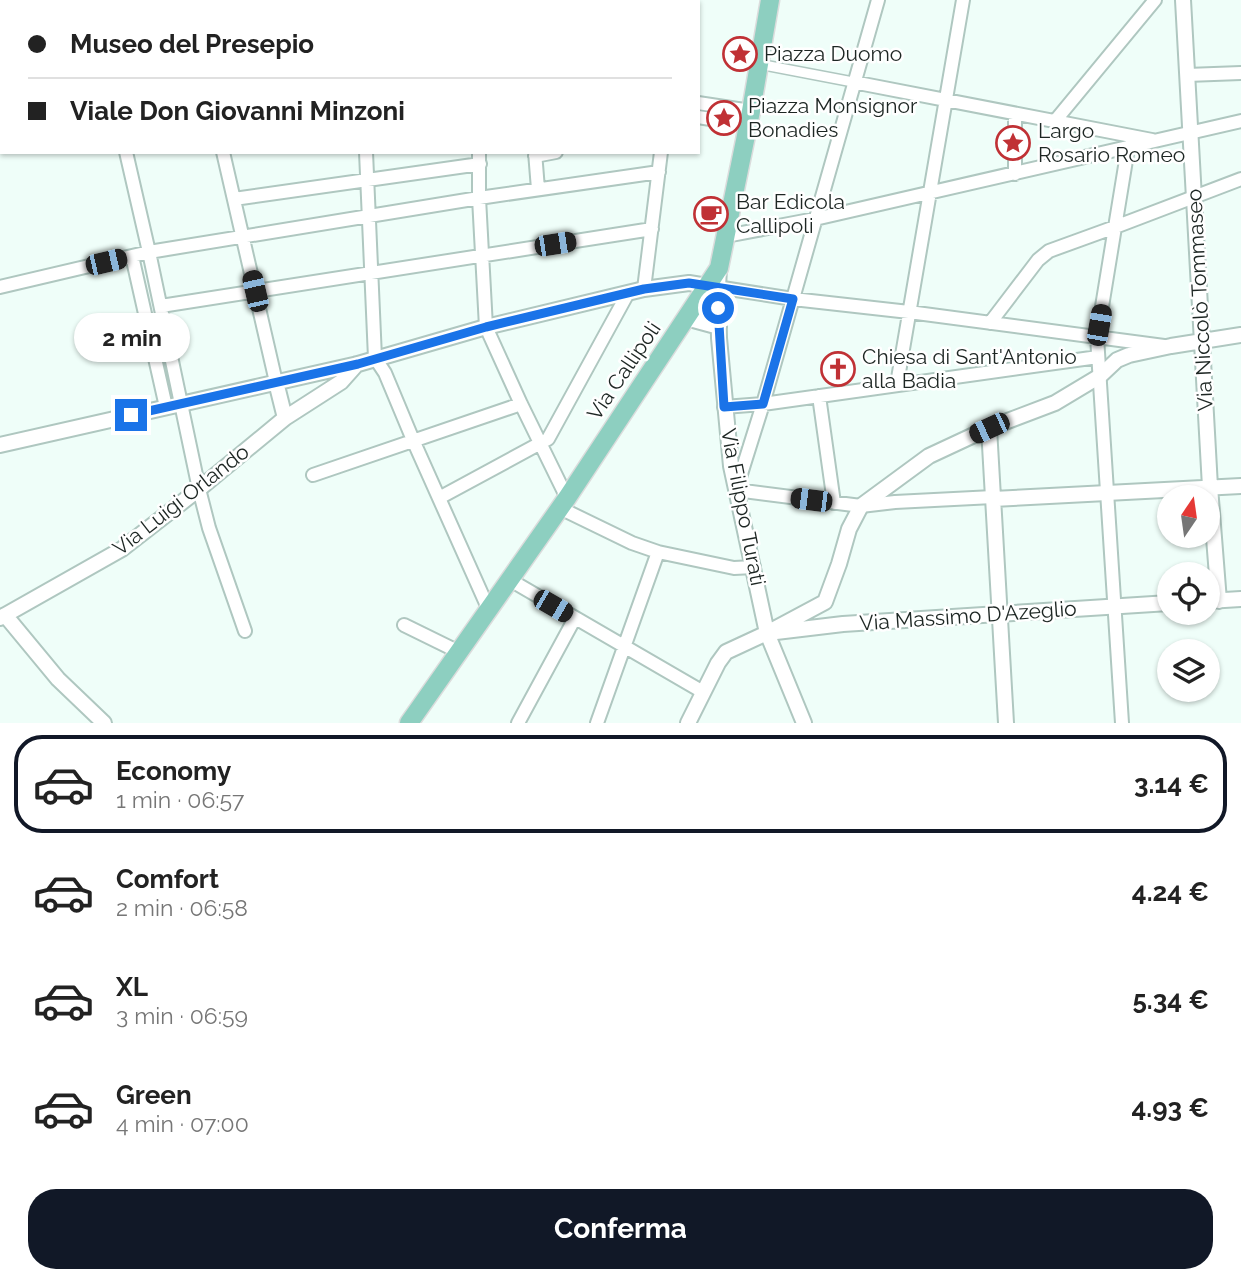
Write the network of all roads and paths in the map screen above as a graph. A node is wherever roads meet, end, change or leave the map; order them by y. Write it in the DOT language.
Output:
graph roads {
  1 [pos="770,0"];
  2 [pos="878,0"];
  3 [pos="964,0"];
  4 [pos="1155,0"];
  5 [pos="1182,0"];
  6 [pos="759,64"];
  7 [pos="1241,73"];
  8 [pos="1187,75"];
  9 [pos="853,82"];
  10 [pos="946,101"];
  11 [pos="700,104"];
  12 [pos="1015,114"];
  13 [pos="700,117"];
  14 [pos="749,118"];
  15 [pos="1055,121"];
  16 [pos="1241,121"];
  17 [pos="1191,132"];
  18 [pos="1156,141"];
  19 [pos="1128,148"];
  20 [pos="126,154"];
  21 [pos="223,154"];
  22 [pos="366,154"];
  23 [pos="535,154"];
  24 [pos="661,154"];
  25 [pos="479,158"];
  26 [pos="659,172"];
  27 [pos="1015,174"];
  28 [pos="1241,179"];
  29 [pos="367,180"];
  30 [pos="538,190"];
  31 [pos="929,193"];
  32 [pos="1195,197"];
  33 [pos="479,198"];
  34 [pos="234,199"];
  35 [pos="368,216"];
  36 [pos="816,219"];
  37 [pos="1115,227"];
  38 [pos="652,229"];
  39 [pos="242,236"];
  40 [pos="726,236"];
  41 [pos="149,252"];
  42 [pos="132,256"];
  43 [pos="482,256"];
  44 [pos="370,273"];
  45 [pos="0,287"];
  46 [pos="712,287"];
  47 [pos="644,289"];
  48 [pos="255,291"];
  49 [pos="628,293"];
  50 [pos="793,299"];
  51 [pos="161,306"];
  52 [pos="909,312"];
  53 [pos="687,318"];
  54 [pos="990,323"];
  55 [pos="486,327"];
  56 [pos="719,333"];
  57 [pos="1096,333"];
  58 [pos="1241,335"];
  59 [pos="1202,341"];
  60 [pos="1171,346"];
  61 [pos="375,358"];
  62 [pos="1092,358"];
  63 [pos="358,364"];
  64 [pos="273,383"];
  65 [pos="1096,383"];
  66 [pos="897,384"];
  67 [pos="819,396"];
  68 [pos="182,403"];
  69 [pos="521,404"];
  70 [pos="763,404"];
  71 [pos="166,407"];
  72 [pos="724,407"];
  73 [pos="285,418"];
  74 [pos="989,428"];
  75 [pos="413,440"];
  76 [pos="540,442"];
  77 [pos="0,445"];
  78 [pos="313,475"];
  79 [pos="893,481"];
  80 [pos="1210,485"];
  81 [pos="1241,486"];
  82 [pos="1220,487"];
  83 [pos="199,489"];
  84 [pos="1157,490"];
  85 [pos="736,491"];
  86 [pos="1108,493"];
  87 [pos="439,498"];
  88 [pos="993,498"];
  89 [pos="895,502"];
  90 [pos="564,503"];
  91 [pos="834,503"];
  92 [pos="861,506"];
  93 [pos="658,552"];
  94 [pos="754,567"];
  95 [pos="510,580"];
  96 [pos="1241,599"];
  97 [pos="1220,600"];
  98 [pos="824,602"];
  99 [pos="1157,604"];
  100 [pos="1114,606"];
  101 [pos="489,610"];
  102 [pos="2,613"];
  103 [pos="1000,614"];
  104 [pos="575,618"];
  105 [pos="843,624"];
  106 [pos="404,625"];
  107 [pos="245,631"];
  108 [pos="767,633"];
  109 [pos="624,647"];
  110 [pos="459,652"];
  111 [pos="703,692"];
  112 [pos="104,723"];
  113 [pos="410,723"];
  114 [pos="518,723"];
  115 [pos="597,723"];
  116 [pos="688,723"];
  117 [pos="804,723"];
  118 [pos="1006,723"];
  119 [pos="1122,723"];
  1 -- 6 [label="main road, Via Callipoli"];
  2 -- 9 [label="street"];
  3 -- 10 [label="street"];
  4 -- 15 [label="street"];
  5 -- 8 [label="street, Via Niccolò Tommaseo"];
  6 -- 9 [label="street"];
  6 -- 14 [label="main road, Via Callipoli"];
  7 -- 8 [label="street"];
  8 -- 17 [label="street, Via Niccolò Tommaseo"];
  9 -- 10 [label="street"];
  9 -- 36 [label="street"];
  10 -- 12 [label="street"];
  10 -- 31 [label="street"];
  11 -- 14 [label="street"];
  12 -- 15 [label="street"];
  12 -- 27 [label="street"];
  13 -- 14 [label="street"];
  14 -- 40 [label="main road, Via Callipoli"];
  15 -- 18 [label="street"];
  16 -- 17 [label="street"];
  17 -- 18 [label="street"];
  17 -- 32 [label="street, Via Niccolò Tommaseo"];
  18 -- 19 [label="street"];
  19 -- 27 [label="street"];
  19 -- 37 [label="street"];
  20 -- 41 [label="street"];
  21 -- 34 [label="street"];
  22 -- 29 [label="street"];
  23 -- 30 [label="street"];
  24 -- 26 [label="street"];
  25 -- 29 [label="street"];
  25 -- 33 [label="street"];
  26 -- 30 [label="street"];
  26 -- 38 [label="street"];
  27 -- 31 [label="street"];
  28 -- 32 [label="street"];
  29 -- 34 [label="street"];
  29 -- 35 [label="street"];
  30 -- 33 [label="street"];
  31 -- 36 [label="street"];
  31 -- 52 [label="street"];
  32 -- 37 [label="street"];
  32 -- 59 [label="street, Via Niccolò Tommaseo"];
  33 -- 35 [label="street"];
  33 -- 43 [label="street"];
  34 -- 39 [label="street"];
  35 -- 39 [label="street"];
  35 -- 44 [label="street"];
  36 -- 40 [label="street"];
  36 -- 50 [label="street"];
  37 -- 54 [label="street"];
  37 -- 57 [label="street"];
  38 -- 43 [label="street"];
  38 -- 47 [label="street"];
  39 -- 41 [label="street"];
  39 -- 48 [label="street"];
  40 -- 46 [label="main road, Via Callipoli"];
  41 -- 42 [label="street"];
  41 -- 51 [label="street"];
  42 -- 45 [label="street"];
  42 -- 71 [label="street"];
  43 -- 44 [label="street"];
  43 -- 55 [label="street"];
  44 -- 48 [label="street"];
  44 -- 61 [label="street"];
  46 -- 47 [label="street"];
  46 -- 50 [label="street"];
  46 -- 53 [label="main road, Via Callipoli"];
  46 -- 56 [label="street, Via Filippo Turati"];
  47 -- 49 [label="street"];
  48 -- 51 [label="street"];
  48 -- 64 [label="street"];
  49 -- 55 [label="street"];
  49 -- 76 [label="street"];
  50 -- 52 [label="street"];
  50 -- 70 [label="street"];
  51 -- 68 [label="street"];
  52 -- 54 [label="street"];
  52 -- 66 [label="street"];
  53 -- 56 [label="street"];
  53 -- 90 [label="main road, Via Callipoli"];
  54 -- 57 [label="street"];
  55 -- 61 [label="street"];
  55 -- 69 [label="street"];
  56 -- 72 [label="street, Via Filippo Turati"];
  57 -- 60 [label="street"];
  57 -- 62 [label="street"];
  58 -- 59 [label="street"];
  59 -- 60 [label="street"];
  59 -- 80 [label="street, Via Niccolò Tommaseo"];
  60 -- 65 [label="street"];
  61 -- 63 [label="street"];
  61 -- 75 [label="street"];
  62 -- 65 [label="street"];
  62 -- 66 [label="street"];
  63 -- 64 [label="street"];
  63 -- 73 [label="street, Via Luigi Orlando"];
  64 -- 68 [label="street"];
  64 -- 73 [label="street"];
  65 -- 74 [label="street"];
  65 -- 86 [label="street"];
  66 -- 67 [label="street"];
  67 -- 70 [label="street"];
  67 -- 91 [label="street"];
  68 -- 71 [label="street"];
  68 -- 83 [label="street"];
  69 -- 75 [label="street"];
  69 -- 76 [label="street"];
  70 -- 72 [label="street"];
  70 -- 85 [label="street"];
  71 -- 77 [label="street"];
  72 -- 85 [label="street, Via Filippo Turati"];
  73 -- 83 [label="street, Via Luigi Orlando"];
  74 -- 79 [label="street"];
  74 -- 88 [label="street"];
  75 -- 78 [label="street"];
  75 -- 87 [label="street"];
  76 -- 87 [label="street"];
  76 -- 90 [label="street"];
  79 -- 89 [label="street"];
  79 -- 92 [label="street"];
  81 -- 82 [label="street"];
  83 -- 102 [label="street, Via Luigi Orlando"];
  83 -- 107 [label="street"];
  84 -- 86 [label="street"];
  85 -- 91 [label="street"];
  85 -- 94 [label="street, Via Filippo Turati"];
  86 -- 88 [label="street"];
  86 -- 100 [label="street"];
  87 -- 101 [label="street"];
  88 -- 89 [label="street"];
  88 -- 103 [label="street"];
  89 -- 92 [label="street"];
  90 -- 93 [label="street"];
  90 -- 95 [label="main road, Via Callipoli"];
  91 -- 92 [label="street"];
  92 -- 98 [label="street"];
  93 -- 94 [label="street"];
  93 -- 109 [label="street"];
  94 -- 108 [label="street, Via Filippo Turati"];
  95 -- 101 [label="main road, Via Callipoli"];
  95 -- 104 [label="street"];
  96 -- 97 [label="street"];
  98 -- 105 [label="street"];
  98 -- 108 [label="street"];
  99 -- 100 [label="street, Via Massimo D'Azeglio"];
  100 -- 103 [label="street, Via Massimo D'Azeglio"];
  100 -- 119 [label="street"];
  101 -- 110 [label="main road, Via Callipoli"];
  102 -- 112 [label="street"];
  103 -- 105 [label="street, Via Massimo D'Azeglio"];
  103 -- 118 [label="street"];
  104 -- 109 [label="street"];
  104 -- 114 [label="street"];
  105 -- 108 [label="street, Via Massimo D'Azeglio"];
  106 -- 110 [label="street"];
  108 -- 111 [label="street"];
  108 -- 117 [label="street, Via Filippo Turati"];
  109 -- 111 [label="street"];
  109 -- 115 [label="street"];
  110 -- 113 [label="main road, Via Callipoli"];
  111 -- 116 [label="street"];
}
